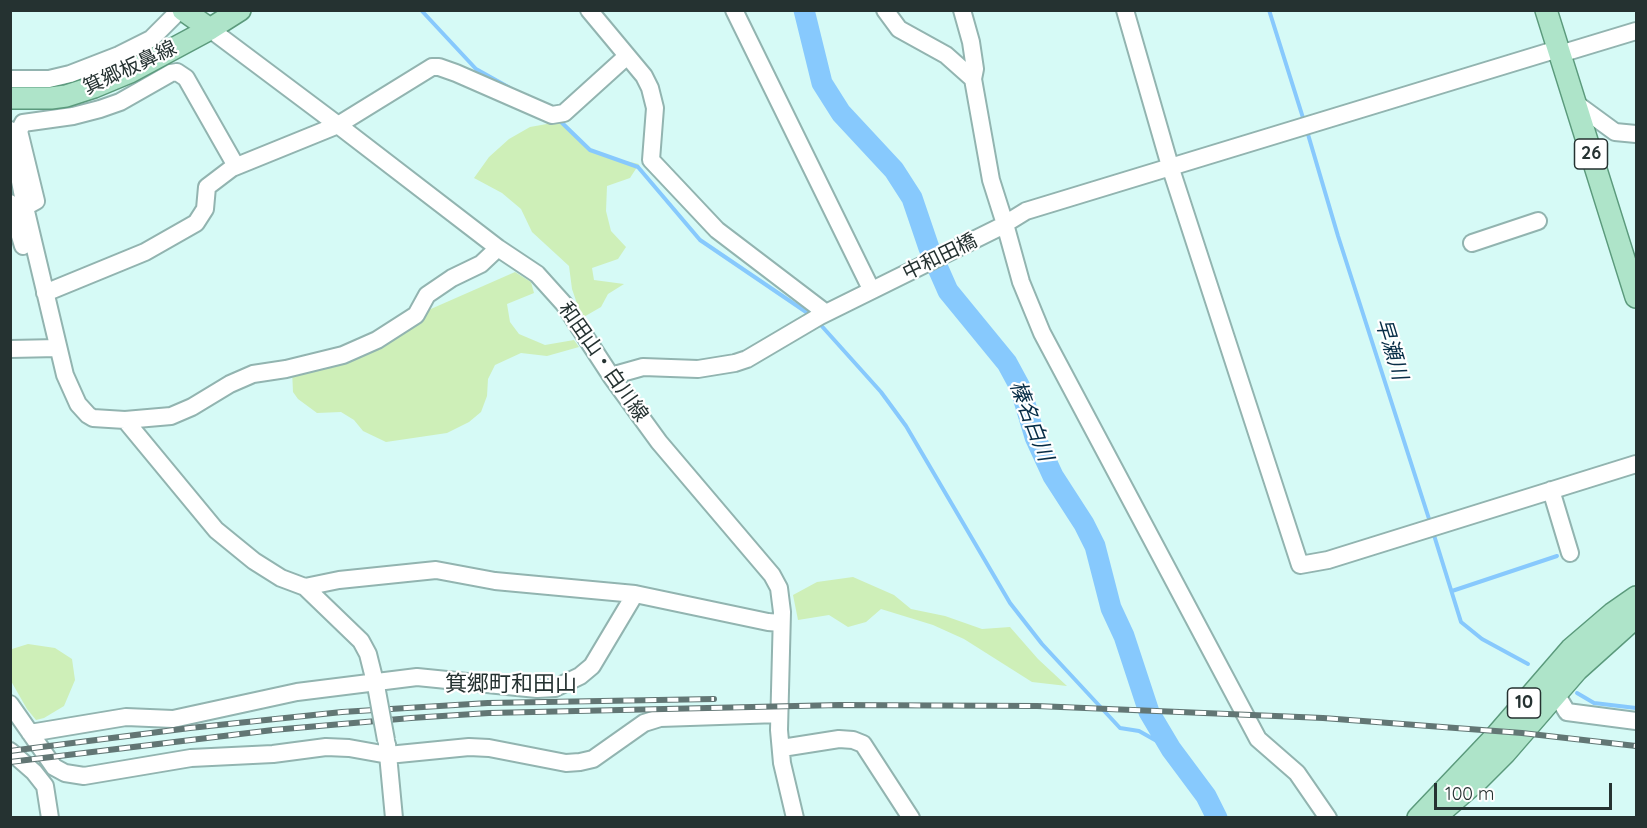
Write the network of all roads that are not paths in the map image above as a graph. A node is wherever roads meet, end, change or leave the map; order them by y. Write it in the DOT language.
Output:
graph roads {
  1 [pos="182,10"];
  2 [pos="240,10"];
  3 [pos="589,10"];
  4 [pos="734,10"];
  5 [pos="885,10"];
  6 [pos="962,10"];
  7 [pos="1125,10"];
  8 [pos="1546,10"];
  9 [pos="210,29"];
  10 [pos="1636,31"];
  11 [pos="1559,52"];
  12 [pos="627,56"];
  13 [pos="10,79"];
  14 [pos="973,79"];
  15 [pos="10,98"];
  16 [pos="1574,102"];
  17 [pos="338,124"];
  18 [pos="10,130"];
  19 [pos="1636,134"];
  20 [pos="236,166"];
  21 [pos="1170,166"];
  22 [pos="18,205"];
  23 [pos="1538,221"];
  24 [pos="1003,225"];
  25 [pos="1472,243"];
  26 [pos="498,248"];
  27 [pos="875,288"];
  28 [pos="45,293"];
  29 [pos="1636,297"];
  30 [pos="819,317"];
  31 [pos="58,348"];
  32 [pos="10,350"];
  33 [pos="611,376"];
  34 [pos="125,420"];
  35 [pos="1636,464"];
  36 [pos="1551,490"];
  37 [pos="1570,553"];
  38 [pos="304,587"];
  39 [pos="635,594"];
  40 [pos="1636,597"];
  41 [pos="1636,617"];
  42 [pos="781,623"];
  43 [pos="376,686"];
  44 [pos="1554,696"];
  45 [pos="10,704"];
  46 [pos="779,714"];
  47 [pos="1636,721"];
  48 [pos="30,733"];
  49 [pos="387,748"];
  50 [pos="782,748"];
  51 [pos="10,751"];
  52 [pos="50,818"];
  53 [pos="394,818"];
  54 [pos="795,818"];
  55 [pos="910,818"];
  56 [pos="1328,818"];
  57 [pos="1418,818"];
  58 [pos="1434,818"];
  1 -- 9 [label="main road, 箕郷板鼻線"];
  1 -- 13 [label="street"];
  2 -- 9 [label="main road, 箕郷板鼻線"];
  3 -- 12 [label="street"];
  4 -- 27 [label="street"];
  5 -- 14 [label="street"];
  6 -- 14 [label="street"];
  7 -- 21 [label="street"];
  8 -- 11 [label="main road, 26"];
  9 -- 15 [label="main road, 箕郷板鼻線"];
  9 -- 17 [label="street, 和田山・白川線"];
  10 -- 11 [label="street, 中和田橋"];
  11 -- 16 [label="main road, 26"];
  11 -- 21 [label="street, 中和田橋"];
  12 -- 17 [label="street"];
  12 -- 30 [label="street"];
  14 -- 24 [label="street"];
  16 -- 19 [label="street"];
  16 -- 29 [label="main road, 26"];
  17 -- 20 [label="street"];
  17 -- 26 [label="street, 和田山・白川線"];
  18 -- 22 [label="street"];
  20 -- 22 [label="street"];
  20 -- 28 [label="street"];
  21 -- 24 [label="street, 中和田橋"];
  21 -- 36 [label="street"];
  22 -- 28 [label="street"];
  23 -- 25 [label="street"];
  24 -- 27 [label="street, 中和田橋"];
  24 -- 56 [label="street"];
  26 -- 33 [label="street, 和田山・白川線"];
  26 -- 34 [label="street"];
  27 -- 30 [label="street, 中和田橋"];
  28 -- 31 [label="street"];
  30 -- 33 [label="street, 中和田橋"];
  31 -- 32 [label="street"];
  31 -- 34 [label="street"];
  33 -- 42 [label="street, 和田山・白川線"];
  34 -- 38 [label="street"];
  35 -- 36 [label="street"];
  36 -- 37 [label="street"];
  38 -- 39 [label="street"];
  38 -- 43 [label="street"];
  39 -- 42 [label="street"];
  39 -- 43 [label="street"];
  40 -- 57 [label="main road, 10"];
  41 -- 44 [label="main road, 10"];
  42 -- 46 [label="street, 和田山・白川線"];
  43 -- 48 [label="street"];
  43 -- 49 [label="street, bridge"];
  44 -- 47 [label="street"];
  44 -- 58 [label="main road, 10"];
  45 -- 48 [label="street"];
  46 -- 49 [label="street"];
  46 -- 50 [label="street, 和田山・白川線"];
  48 -- 49 [label="street"];
  49 -- 53 [label="street"];
  50 -- 54 [label="street, 和田山・白川線"];
  50 -- 55 [label="street"];
  51 -- 52 [label="street"];
}
